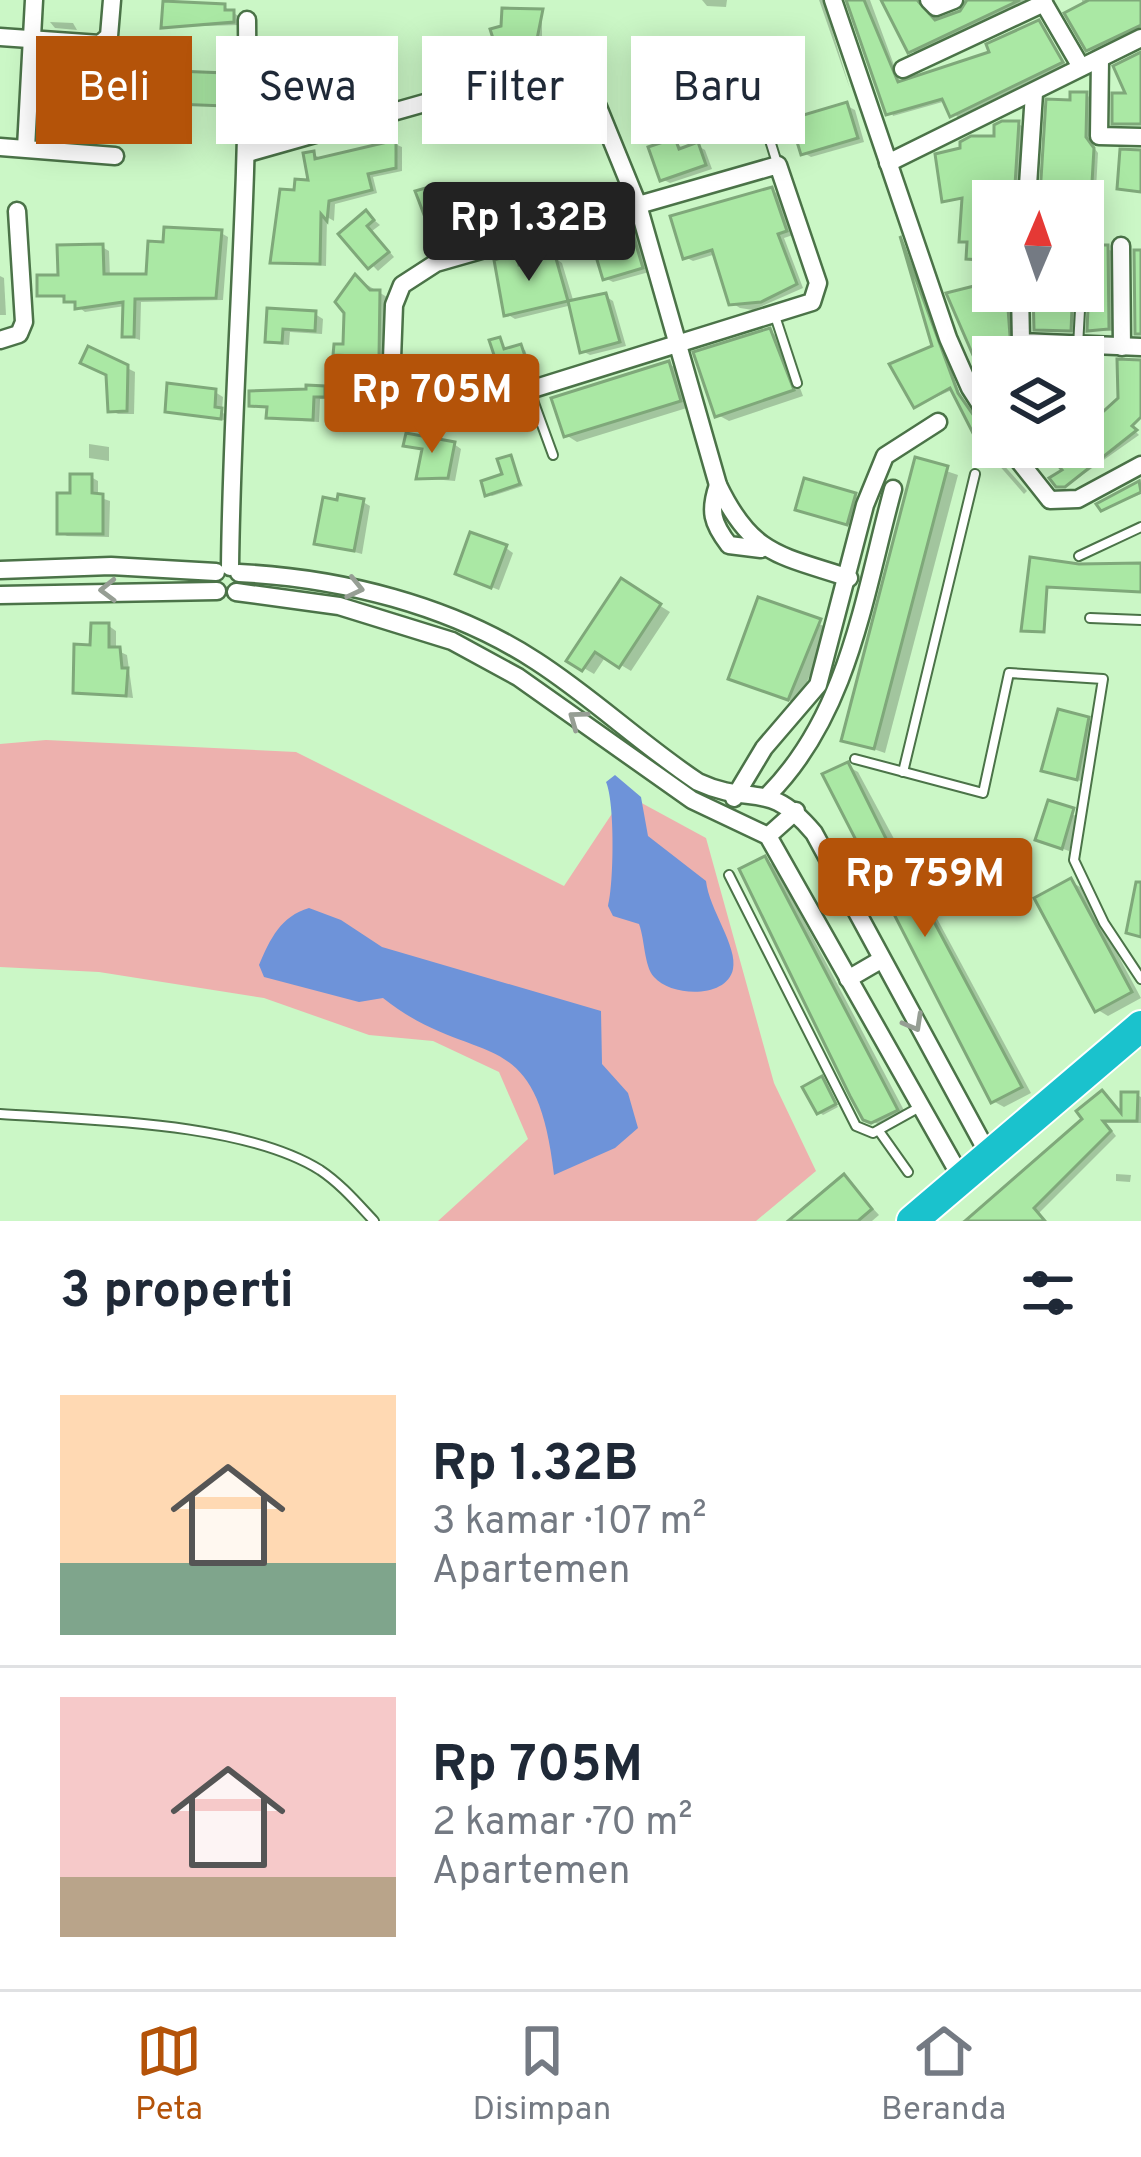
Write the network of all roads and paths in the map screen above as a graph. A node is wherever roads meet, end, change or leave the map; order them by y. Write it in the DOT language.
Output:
graph roads {
  1 [pos="34,0"];
  2 [pos="112,0"];
  3 [pos="832,0"];
  4 [pos="928,0"];
  5 [pos="954,0"];
  6 [pos="1043,2"];
  7 [pos="247,20"];
  8 [pos="0,37"];
  9 [pos="32,38"];
  10 [pos="1141,38"];
  11 [pos="1100,59"];
  12 [pos="1081,67"];
  13 [pos="903,69"];
  14 [pos="1034,93"];
  15 [pos="1141,136"];
  16 [pos="771,144"];
  17 [pos="0,147"];
  18 [pos="26,148"];
  19 [pos="248,153"];
  20 [pos="115,157"];
  21 [pos="889,163"];
  22 [pos="778,165"];
  23 [pos="1028,180"];
  24 [pos="638,205"];
  25 [pos="17,211"];
  26 [pos="1121,245"];
  27 [pos="774,314"];
  28 [pos="0,340"];
  29 [pos="678,344"];
  30 [pos="1131,347"];
  31 [pos="796,383"];
  32 [pos="972,384"];
  33 [pos="530,391"];
  34 [pos="938,422"];
  35 [pos="553,455"];
  36 [pos="1141,465"];
  37 [pos="1025,468"];
  38 [pos="975,474"];
  39 [pos="893,489"];
  40 [pos="1141,527"];
  41 [pos="1079,556"];
  42 [pos="0,570"];
  43 [pos="225,576"];
  44 [pos="849,578"];
  45 [pos="0,595"];
  46 [pos="1090,618"];
  47 [pos="1141,620"];
  48 [pos="854,759"];
  49 [pos="902,772"];
  50 [pos="769,794"];
  51 [pos="737,795"];
  52 [pos="721,812"];
  53 [pos="796,812"];
  54 [pos="768,836"];
  55 [pos="729,875"];
  56 [pos="880,961"];
  57 [pos="848,979"];
  58 [pos="1141,980"];
  59 [pos="1141,1026"];
  60 [pos="919,1108"];
  61 [pos="0,1114"];
  62 [pos="879,1131"];
  63 [pos="990,1157"];
  64 [pos="908,1172"];
  65 [pos="962,1179"];
  66 [pos="374,1221"];
  67 [pos="912,1221"];
  1 -- 9 [label="street"];
  2 -- 9 [label="street"];
  3 -- 21 [label="street"];
  4 -- 5 [label="street"];
  6 -- 12 [label="street"];
  6 -- 13 [label="street"];
  7 -- 19 [label="street"];
  8 -- 9 [label="street"];
  9 -- 18 [label="street"];
  10 -- 11 [label="street"];
  11 -- 12 [label="street"];
  11 -- 15 [label="street"];
  12 -- 14 [label="street"];
  14 -- 21 [label="street"];
  14 -- 23 [label="street"];
  16 -- 22 [label="lane"];
  17 -- 18 [label="street"];
  18 -- 20 [label="street"];
  19 -- 24 [label="street"];
  19 -- 43 [label="street"];
  21 -- 32 [label="street"];
  22 -- 24 [label="street"];
  22 -- 27 [label="street"];
  24 -- 29 [label="street"];
  24 -- 33 [label="street"];
  25 -- 28 [label="street"];
  26 -- 30 [label="street"];
  27 -- 29 [label="street"];
  27 -- 31 [label="lane"];
  29 -- 33 [label="street"];
  29 -- 44 [label="street"];
  33 -- 35 [label="lane"];
  34 -- 44 [label="street"];
  36 -- 37 [label="street"];
  38 -- 49 [label="lane"];
  39 -- 50 [label="street"];
  40 -- 41 [label="lane"];
  42 -- 43 [label="street"];
  43 -- 45 [label="street, one-way"];
  43 -- 51 [label="street, one-way"];
  52 -- 43 [label="street, one-way"];
  44 -- 51 [label="street"];
  46 -- 47 [label="lane"];
  48 -- 49 [label="lane"];
  49 -- 58 [label="lane"];
  50 -- 51 [label="street"];
  50 -- 53 [label="street"];
  51 -- 52 [label="street"];
  52 -- 54 [label="street"];
  53 -- 54 [label="street"];
  53 -- 56 [label="street"];
  54 -- 57 [label="street"];
  55 -- 62 [label="lane"];
  56 -- 57 [label="street"];
  56 -- 63 [label="street, one-way"];
  57 -- 60 [label="street"];
  59 -- 63 [label="highway"];
  60 -- 62 [label="lane"];
  60 -- 65 [label="street"];
  61 -- 66 [label="lane"];
  62 -- 64 [label="lane"];
  63 -- 65 [label="highway"];
  65 -- 67 [label="highway"];
}
